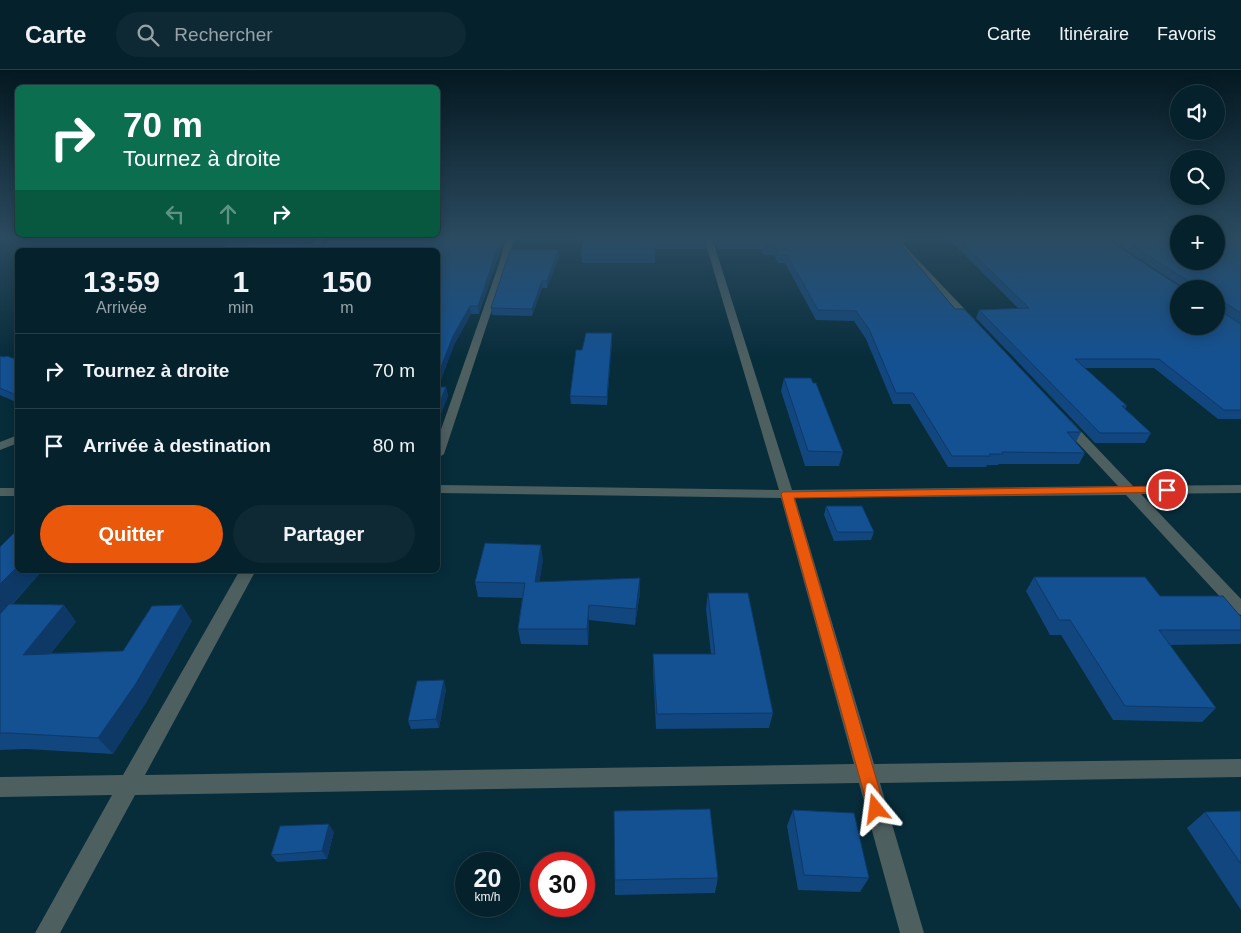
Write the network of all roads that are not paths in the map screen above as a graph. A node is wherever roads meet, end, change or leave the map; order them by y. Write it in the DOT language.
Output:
graph roads {
  1 [pos="498,278"];
  2 [pos="720,278"];
  3 [pos="931,278"];
  4 [pos="981,332"];
  5 [pos="1062,418"];
  6 [pos="15,440"];
  7 [pos="0,446"];
  8 [pos="440,448"];
  9 [pos="440,489"];
  10 [pos="1241,489"];
  11 [pos="1129,490"];
  12 [pos="0,492"];
  13 [pos="15,492"];
  14 [pos="787,494"];
  15 [pos="246,573"];
  16 [pos="1241,609"];
  17 [pos="1241,768"];
  18 [pos="866,773"];
  19 [pos="129,784"];
  20 [pos="0,787"];
  21 [pos="47,933"];
  22 [pos="912,933"];
  1 -- 8 [label="street"];
  2 -- 14 [label="street"];
  3 -- 4 [label="street"];
  5 -- 11 [label="street"];
  6 -- 7 [label="street"];
  9 -- 14 [label="street"];
  10 -- 11 [label="street"];
  11 -- 14 [label="street"];
  11 -- 16 [label="street"];
  12 -- 13 [label="street"];
  14 -- 18 [label="street"];
  15 -- 19 [label="street"];
  17 -- 18 [label="street"];
  18 -- 19 [label="street"];
  18 -- 22 [label="street"];
  19 -- 20 [label="street"];
  19 -- 21 [label="street"];
}
